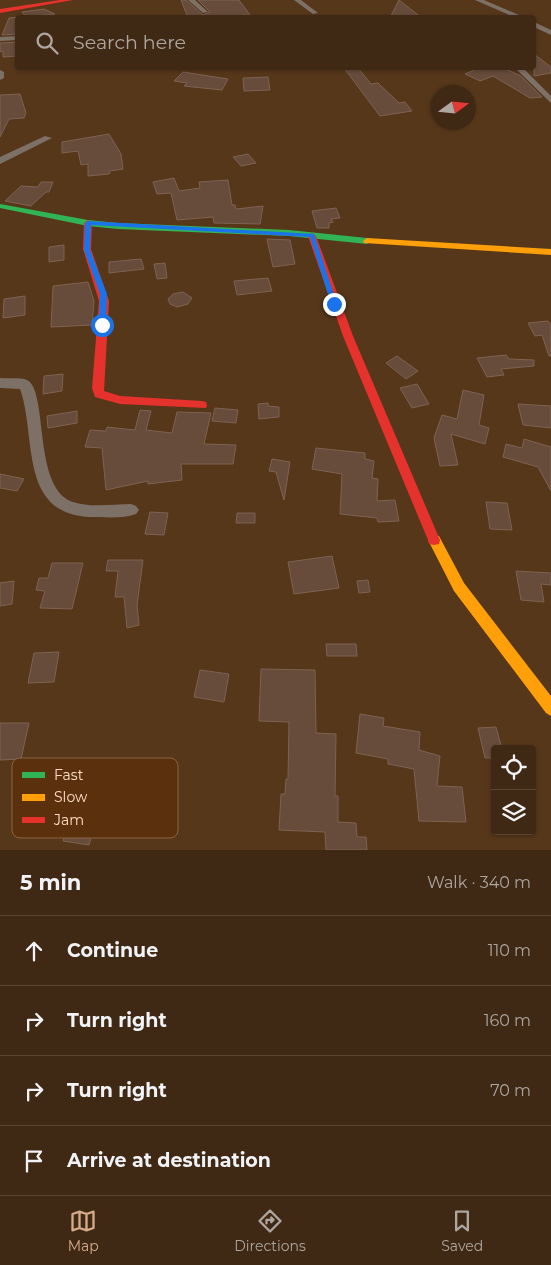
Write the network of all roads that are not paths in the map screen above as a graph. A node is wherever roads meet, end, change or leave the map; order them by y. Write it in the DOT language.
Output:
graph roads {
  1 [pos="70,0"];
  2 [pos="191,0"];
  3 [pos="297,0"];
  4 [pos="478,0"];
  5 [pos="34,3"];
  6 [pos="0,11"];
  7 [pos="205,12"];
  8 [pos="314,13"];
  9 [pos="516,15"];
  10 [pos="536,29"];
  11 [pos="551,33"];
  12 [pos="15,38"];
  13 [pos="0,39"];
  14 [pos="521,70"];
  15 [pos="0,72"];
  16 [pos="0,78"];
  17 [pos="551,100"];
  18 [pos="48,138"];
  19 [pos="0,161"];
  20 [pos="0,206"];
  21 [pos="88,223"];
  22 [pos="312,236"];
  23 [pos="551,252"];
  24 [pos="0,384"];
  25 [pos="202,405"];
  26 [pos="131,510"];
  27 [pos="551,708"];
  1 -- 5 [label="street"];
  2 -- 7 [label="street"];
  3 -- 8 [label="street"];
  4 -- 9 [label="street"];
  5 -- 6 [label="street"];
  10 -- 11 [label="street"];
  12 -- 13 [label="street"];
  14 -- 17 [label="street"];
  15 -- 16 [label="street"];
  18 -- 19 [label="street"];
  20 -- 21 [label="street"];
  21 -- 22 [label="street"];
  21 -- 25 [label="street"];
  22 -- 23 [label="street"];
  22 -- 27 [label="street"];
  24 -- 26 [label="street"];
}
